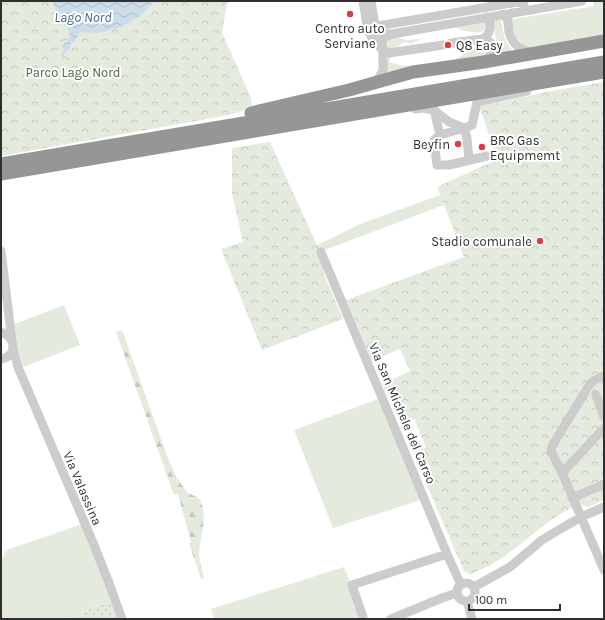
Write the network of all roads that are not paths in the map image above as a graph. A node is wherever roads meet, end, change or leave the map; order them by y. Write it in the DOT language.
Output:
graph roads {
  1 [pos="362,1"];
  2 [pos="371,1"];
  3 [pos="582,1"];
  4 [pos="565,2"];
  5 [pos="525,11"];
  6 [pos="503,14"];
  7 [pos="486,17"];
  8 [pos="367,25"];
  9 [pos="392,34"];
  10 [pos="483,39"];
  11 [pos="604,41"];
  12 [pos="383,51"];
  13 [pos="534,53"];
  14 [pos="484,62"];
  15 [pos="604,62"];
  16 [pos="604,72"];
  17 [pos="376,82"];
  18 [pos="543,82"];
  19 [pos="401,106"];
  20 [pos="434,110"];
  21 [pos="464,128"];
  22 [pos="440,135"];
  23 [pos="104,146"];
  24 [pos="487,156"];
  25 [pos="469,160"];
  26 [pos="1,164"];
  27 [pos="1,174"];
  28 [pos="1,251"];
  29 [pos="321,252"];
  30 [pos="9,319"];
  31 [pos="1,331"];
  32 [pos="12,344"];
  33 [pos="3,359"];
  34 [pos="18,367"];
  35 [pos="604,376"];
  36 [pos="596,395"];
  37 [pos="604,417"];
  38 [pos="604,428"];
  39 [pos="562,473"];
  40 [pos="604,484"];
  41 [pos="572,498"];
  42 [pos="604,507"];
  43 [pos="581,517"];
  44 [pos="447,554"];
  45 [pos="604,570"];
  46 [pos="474,587"];
  47 [pos="459,589"];
  48 [pos="468,601"];
  49 [pos="363,617"];
  50 [pos="122,619"];
  51 [pos="392,619"];
  52 [pos="472,619"];
  1 -- 8 [label="street"];
  2 -- 5 [label="street"];
  3 -- 4 [label="street"];
  4 -- 5 [label="street"];
  5 -- 6 [label="street"];
  6 -- 7 [label="street"];
  6 -- 13 [label="street"];
  7 -- 9 [label="street"];
  7 -- 10 [label="street"];
  8 -- 9 [label="street"];
  8 -- 12 [label="street"];
  9 -- 12 [label="street"];
  10 -- 12 [label="street"];
  10 -- 14 [label="street"];
  11 -- 13 [label="highway"];
  12 -- 17 [label="street"];
  13 -- 14 [label="highway"];
  14 -- 17 [label="highway"];
  15 -- 23 [label="highway"];
  16 -- 18 [label="highway"];
  17 -- 23 [label="highway"];
  18 -- 19 [label="highway"];
  18 -- 21 [label="street"];
  19 -- 20 [label="street"];
  19 -- 27 [label="highway"];
  20 -- 21 [label="street"];
  20 -- 22 [label="street"];
  21 -- 22 [label="street"];
  21 -- 25 [label="street"];
  22 -- 25 [label="street"];
  23 -- 26 [label="highway"];
  24 -- 25 [label="street"];
  28 -- 30 [label="street, Via Valassina"];
  29 -- 44 [label="street, Via San Michele del Carso"];
  30 -- 31 [label="street"];
  30 -- 32 [label="street, Via Valassina"];
  31 -- 32 [label="street"];
  32 -- 33 [label="street"];
  32 -- 34 [label="street, Via Valassina"];
  33 -- 34 [label="street"];
  34 -- 50 [label="street, Via Valassina"];
  35 -- 39 [label="street"];
  36 -- 37 [label="street"];
  38 -- 39 [label="street"];
  39 -- 41 [label="street"];
  40 -- 41 [label="street"];
  41 -- 43 [label="street"];
  42 -- 43 [label="street"];
  43 -- 45 [label="street"];
  43 -- 46 [label="street"];
  44 -- 47 [label="street, Via San Michele del Carso"];
  44 -- 49 [label="street"];
  46 -- 47 [label="street"];
  46 -- 48 [label="street"];
  47 -- 48 [label="street"];
  47 -- 51 [label="street"];
  48 -- 52 [label="street"];
}
